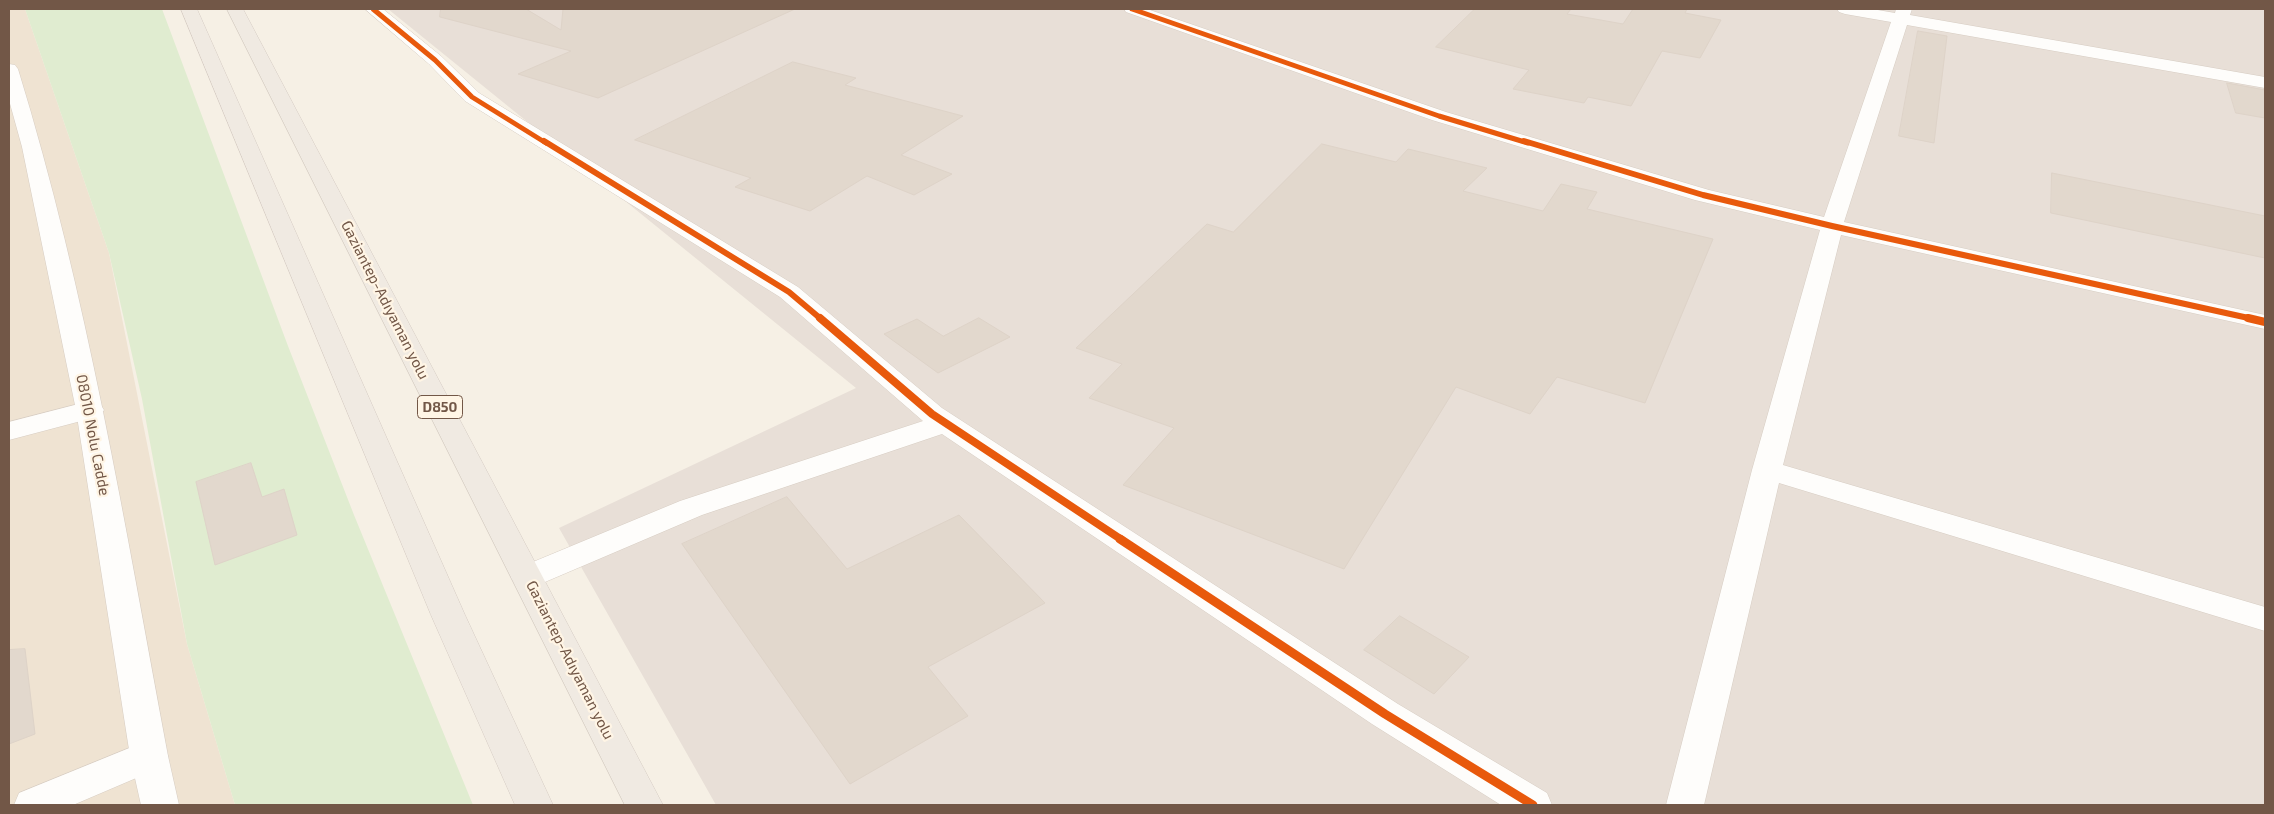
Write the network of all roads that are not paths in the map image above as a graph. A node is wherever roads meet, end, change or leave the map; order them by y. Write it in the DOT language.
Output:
graph roads {
  1 [pos="189,9"];
  2 [pos="235,9"];
  3 [pos="372,9"];
  4 [pos="1132,9"];
  5 [pos="1845,9"];
  6 [pos="1903,14"];
  7 [pos="10,81"];
  8 [pos="2265,82"];
  9 [pos="1832,226"];
  10 [pos="2265,322"];
  11 [pos="90,410"];
  12 [pos="946,423"];
  13 [pos="9,431"];
  14 [pos="1767,470"];
  15 [pos="528,577"];
  16 [pos="2265,618"];
  17 [pos="149,756"];
  18 [pos="33,805"];
  19 [pos="160,805"];
  20 [pos="534,805"];
  21 [pos="644,805"];
  22 [pos="1533,805"];
  23 [pos="1685,805"];
  1 -- 20 [label="highway"];
  2 -- 15 [label="highway, Gaziantep-Adıyaman yolu / D850"];
  3 -- 12 [label="street"];
  4 -- 9 [label="street"];
  5 -- 6 [label="street"];
  6 -- 8 [label="street"];
  6 -- 9 [label="street"];
  7 -- 11 [label="street, 08010 Nolu Cadde"];
  9 -- 10 [label="street"];
  9 -- 14 [label="street"];
  11 -- 13 [label="street"];
  11 -- 17 [label="street, 08010 Nolu Cadde"];
  12 -- 15 [label="street"];
  12 -- 22 [label="street"];
  14 -- 16 [label="street"];
  14 -- 23 [label="street"];
  15 -- 21 [label="highway, Gaziantep-Adıyaman yolu / D850"];
  17 -- 18 [label="street"];
  17 -- 19 [label="street, 08010 Nolu Cadde"];
}
